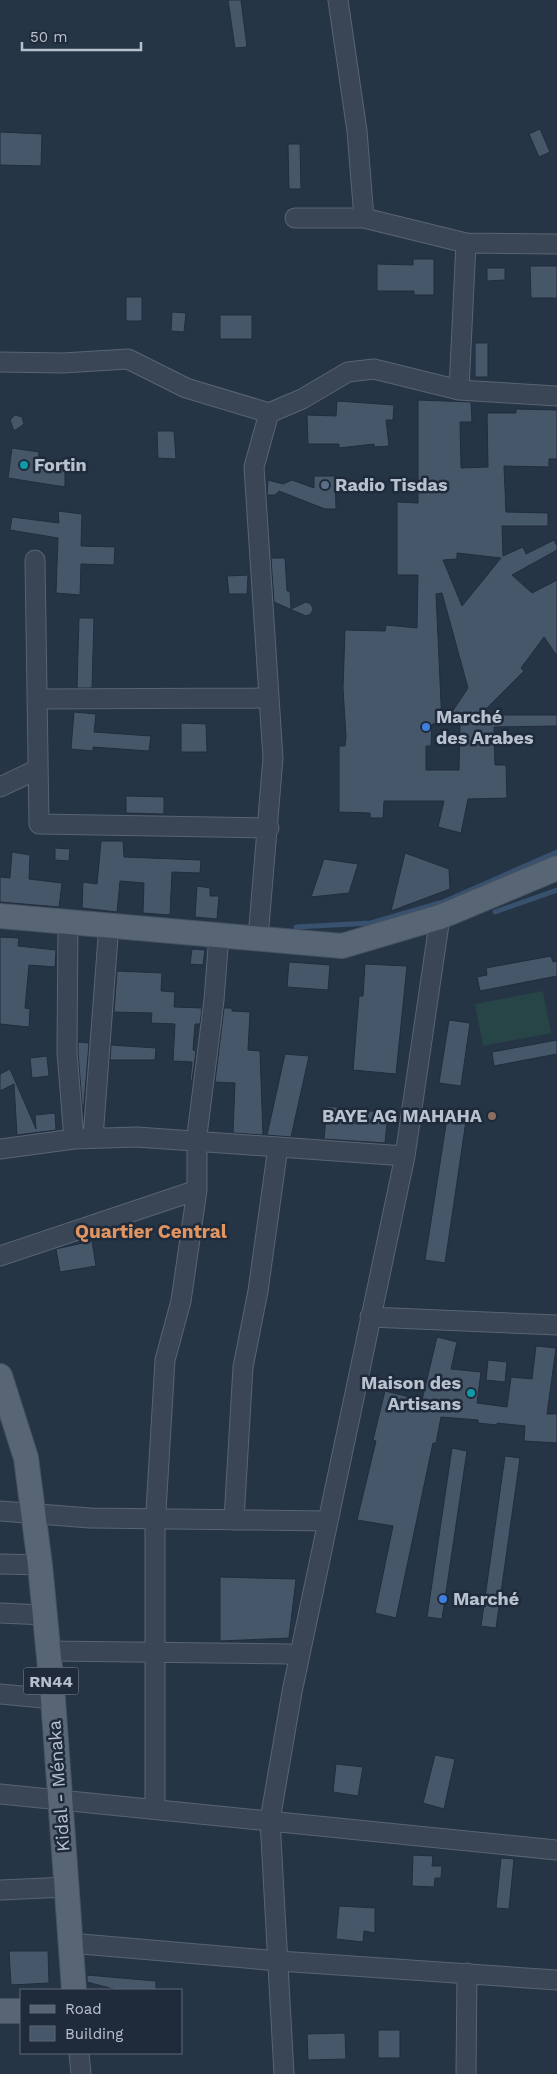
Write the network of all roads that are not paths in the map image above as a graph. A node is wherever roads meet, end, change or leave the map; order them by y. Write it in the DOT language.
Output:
graph roads {
  1 [pos="338,0"];
  2 [pos="295,218"];
  3 [pos="364,218"];
  4 [pos="466,243"];
  5 [pos="557,244"];
  6 [pos="0,362"];
  7 [pos="459,390"];
  8 [pos="557,396"];
  9 [pos="269,413"];
  10 [pos="35,560"];
  11 [pos="269,698"];
  12 [pos="37,699"];
  13 [pos="38,769"];
  14 [pos="0,787"];
  15 [pos="269,828"];
  16 [pos="557,868"];
  17 [pos="0,916"];
  18 [pos="440,917"];
  19 [pos="68,921"];
  20 [pos="109,924"];
  21 [pos="219,935"];
  22 [pos="258,938"];
  23 [pos="94,1138"];
  24 [pos="74,1139"];
  25 [pos="198,1141"];
  26 [pos="278,1147"];
  27 [pos="0,1149"];
  28 [pos="405,1156"];
  29 [pos="197,1190"];
  30 [pos="0,1256"];
  31 [pos="370,1317"];
  32 [pos="557,1325"];
  33 [pos="0,1376"];
  34 [pos="0,1511"];
  35 [pos="33,1513"];
  36 [pos="156,1518"];
  37 [pos="234,1520"];
  38 [pos="328,1521"];
  39 [pos="0,1564"];
  40 [pos="40,1565"];
  41 [pos="0,1613"];
  42 [pos="44,1615"];
  43 [pos="49,1650"];
  44 [pos="157,1651"];
  45 [pos="299,1659"];
  46 [pos="0,1694"];
  47 [pos="53,1699"];
  48 [pos="0,1794"];
  49 [pos="61,1800"];
  50 [pos="155,1809"];
  51 [pos="270,1820"];
  52 [pos="557,1850"];
  53 [pos="67,1887"];
  54 [pos="0,1890"];
  55 [pos="70,1943"];
  56 [pos="279,1961"];
  57 [pos="467,1973"];
  58 [pos="557,1980"];
  59 [pos="74,1989"];
  60 [pos="0,2011"];
  61 [pos="20,2011"];
  62 [pos="79,2054"];
  63 [pos="81,2074"];
  64 [pos="284,2074"];
  65 [pos="466,2074"];
  1 -- 3 [label="street"];
  2 -- 3 [label="street"];
  3 -- 4 [label="street"];
  4 -- 5 [label="street"];
  4 -- 7 [label="street"];
  6 -- 9 [label="street"];
  7 -- 8 [label="street"];
  7 -- 9 [label="street"];
  9 -- 11 [label="street"];
  10 -- 12 [label="street"];
  11 -- 12 [label="street"];
  11 -- 15 [label="street"];
  12 -- 13 [label="street"];
  13 -- 14 [label="street"];
  13 -- 15 [label="street"];
  15 -- 22 [label="street"];
  16 -- 18 [label="main road"];
  17 -- 19 [label="main road"];
  18 -- 22 [label="main road"];
  18 -- 28 [label="street"];
  19 -- 20 [label="main road"];
  19 -- 24 [label="street"];
  20 -- 21 [label="main road"];
  20 -- 23 [label="street"];
  21 -- 22 [label="main road"];
  21 -- 25 [label="street"];
  23 -- 24 [label="street"];
  23 -- 25 [label="street"];
  24 -- 27 [label="street"];
  25 -- 26 [label="street"];
  25 -- 29 [label="street"];
  26 -- 28 [label="street"];
  26 -- 37 [label="street"];
  28 -- 31 [label="street"];
  29 -- 30 [label="street"];
  29 -- 36 [label="street"];
  31 -- 32 [label="street"];
  31 -- 38 [label="street"];
  33 -- 35 [label="main road, Kidal - Ménaka / RN44"];
  34 -- 35 [label="street"];
  35 -- 36 [label="street"];
  35 -- 40 [label="main road, Kidal - Ménaka / RN44"];
  36 -- 37 [label="street"];
  36 -- 44 [label="street"];
  37 -- 38 [label="street"];
  38 -- 45 [label="street"];
  39 -- 40 [label="street"];
  40 -- 42 [label="main road, Kidal - Ménaka / RN44"];
  41 -- 42 [label="street"];
  42 -- 43 [label="main road, Kidal - Ménaka / RN44"];
  43 -- 44 [label="street"];
  43 -- 47 [label="main road, Kidal - Ménaka / RN44"];
  44 -- 45 [label="street"];
  44 -- 50 [label="street"];
  45 -- 51 [label="street"];
  46 -- 47 [label="street"];
  47 -- 49 [label="main road, Kidal - Ménaka / RN44"];
  48 -- 49 [label="street"];
  49 -- 50 [label="street"];
  49 -- 53 [label="main road, Kidal - Ménaka / RN44"];
  50 -- 51 [label="street"];
  51 -- 52 [label="street"];
  51 -- 56 [label="street"];
  53 -- 54 [label="street"];
  53 -- 55 [label="main road, Kidal - Ménaka / RN44"];
  55 -- 56 [label="street"];
  55 -- 59 [label="main road, Kidal - Ménaka / RN44"];
  56 -- 57 [label="street"];
  56 -- 64 [label="street"];
  57 -- 58 [label="street"];
  57 -- 65 [label="street"];
  60 -- 61 [label="main road"];
  62 -- 63 [label="street"];
}
